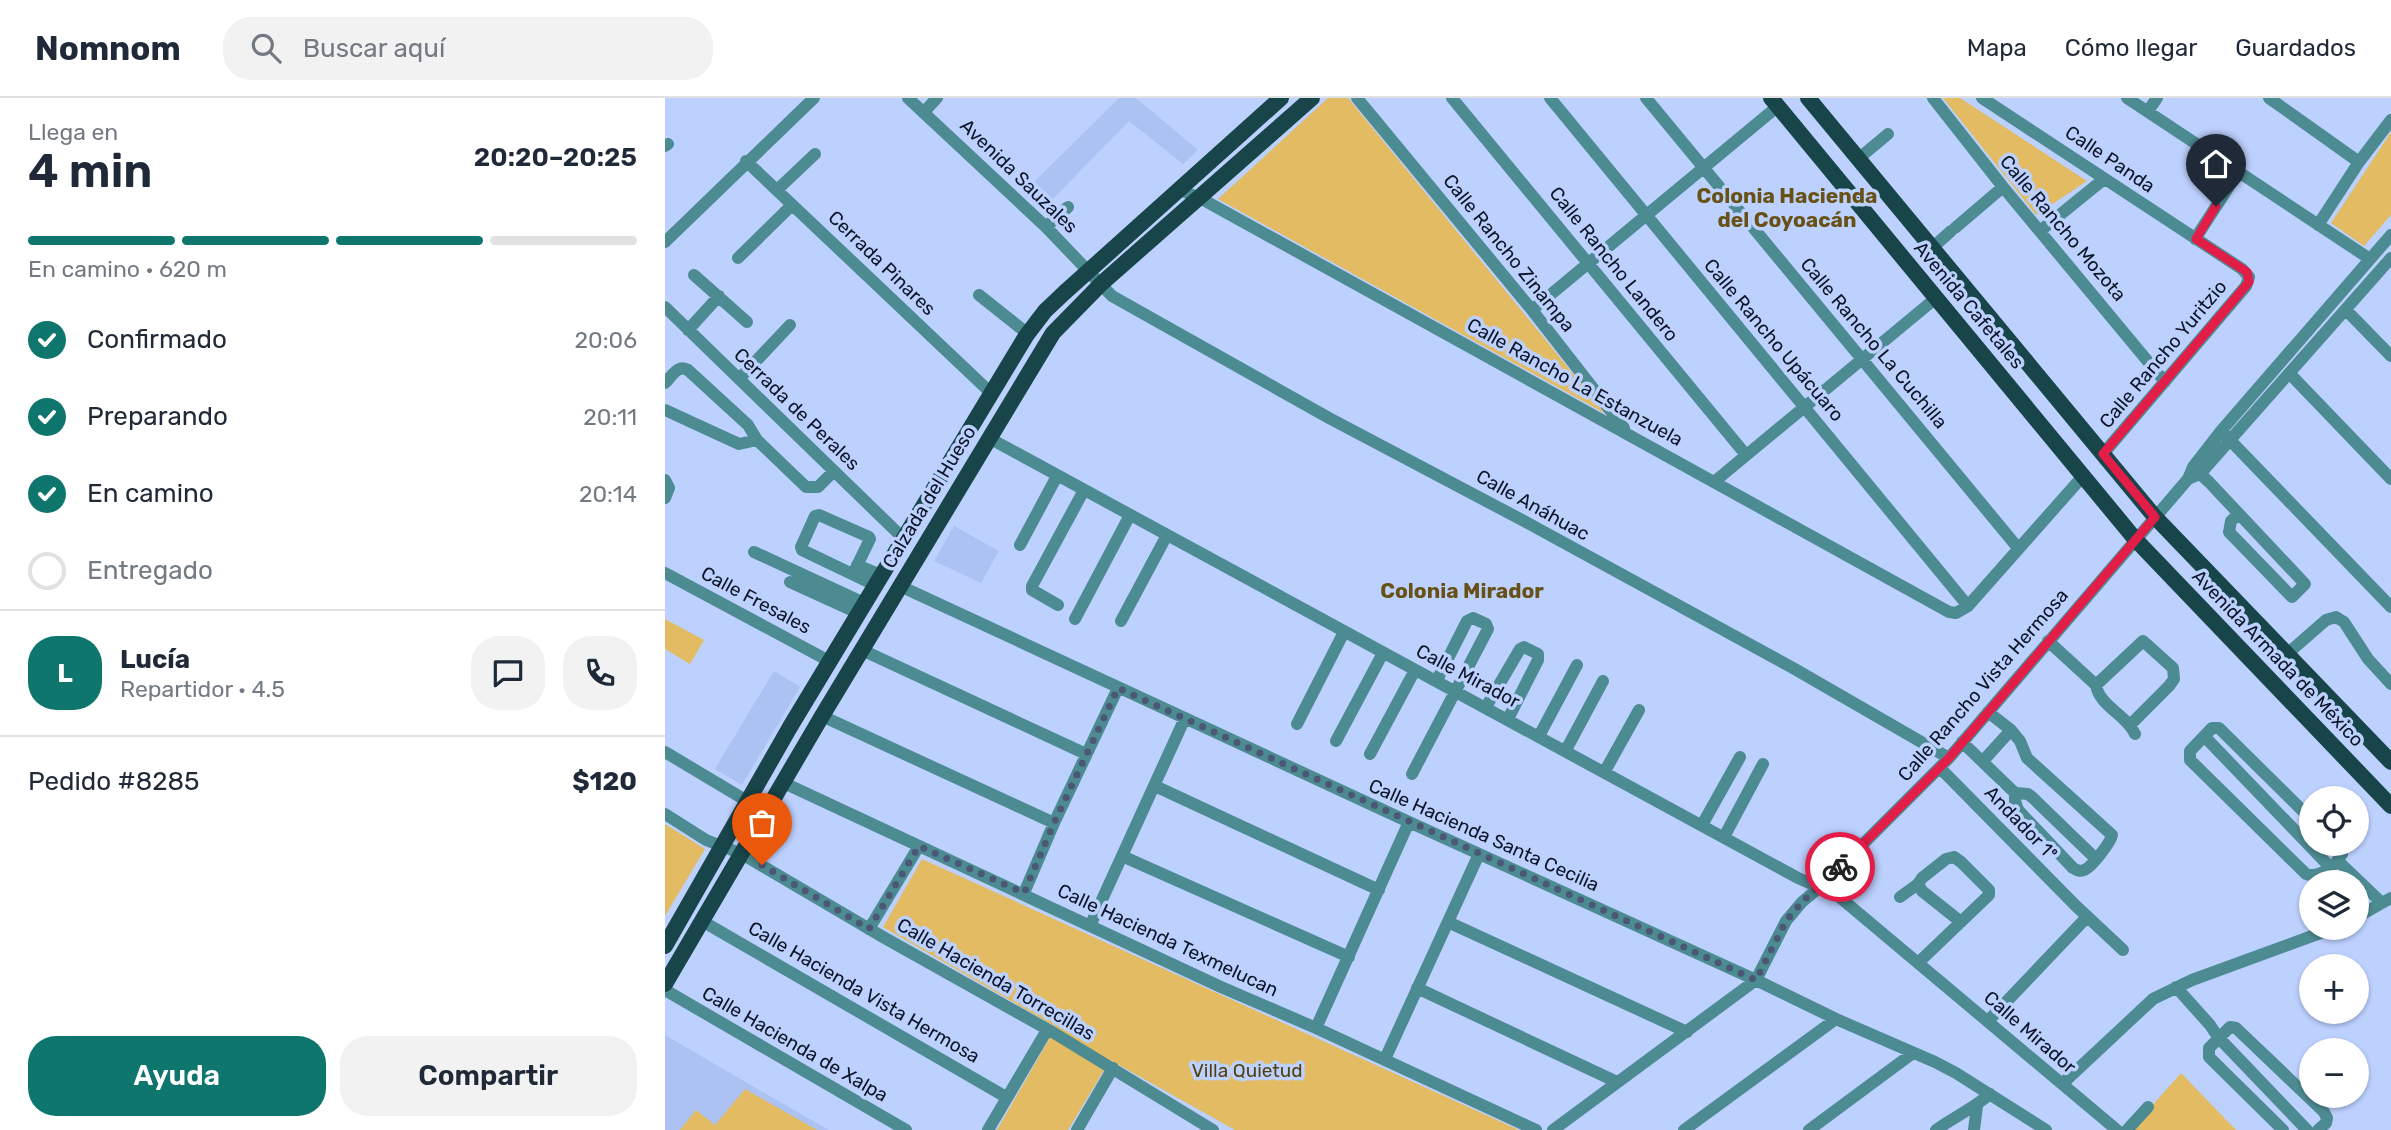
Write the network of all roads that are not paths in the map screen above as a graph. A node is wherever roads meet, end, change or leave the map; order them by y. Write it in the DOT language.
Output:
graph roads {
  1 [pos="814,98"];
  2 [pos="937,98"];
  3 [pos="1281,98"];
  4 [pos="1312,98"];
  5 [pos="1357,98"];
  6 [pos="1452,98"];
  7 [pos="1550,98"];
  8 [pos="1646,98"];
  9 [pos="1808,98"];
  10 [pos="1933,98"];
  11 [pos="1982,98"];
  12 [pos="2127,98"];
  13 [pos="2157,98"];
  14 [pos="2269,98"];
  15 [pos="911,99"];
  16 [pos="1774,102"];
  17 [pos="2003,103"];
  18 [pos="2148,111"];
  19 [pos="923,112"];
  20 [pos="2391,120"];
  21 [pos="1888,134"];
  22 [pos="815,154"];
  23 [pos="1859,159"];
  24 [pos="747,161"];
  25 [pos="2359,162"];
  26 [pos="1704,168"];
  27 [pos="2239,171"];
  28 [pos="2104,179"];
  29 [pos="2003,187"];
  30 [pos="777,190"];
  31 [pos="1180,190"];
  32 [pos="1200,198"];
  33 [pos="792,205"];
  34 [pos="1068,207"];
  35 [pos="1647,216"];
  36 [pos="2318,225"];
  37 [pos="1046,227"];
  38 [pos="2040,230"];
  39 [pos="2391,236"];
  40 [pos="2196,239"];
  41 [pos="665,242"];
  42 [pos="1932,248"];
  43 [pos="738,258"];
  44 [pos="2391,258"];
  45 [pos="2369,259"];
  46 [pos="1589,264"];
  47 [pos="694,275"];
  48 [pos="2249,276"];
  49 [pos="1096,277"];
  50 [pos="979,295"];
  51 [pos="719,296"];
  52 [pos="1936,298"];
  53 [pos="665,307"];
  54 [pos="1532,310"];
  55 [pos="2346,310"];
  56 [pos="747,322"];
  57 [pos="790,325"];
  58 [pos="688,330"];
  59 [pos="2307,330"];
  60 [pos="1027,334"];
  61 [pos="2318,341"];
  62 [pos="2391,356"];
  63 [pos="1863,359"];
  64 [pos="2289,373"];
  65 [pos="739,379"];
  66 [pos="2165,382"];
  67 [pos="665,383"];
  68 [pos="991,393"];
  69 [pos="1805,408"];
  70 [pos="665,410"];
  71 [pos="1629,433"];
  72 [pos="2225,436"];
  73 [pos="989,438"];
  74 [pos="757,440"];
  75 [pos="2103,454"];
  76 [pos="1746,456"];
  77 [pos="834,471"];
  78 [pos="2194,474"];
  79 [pos="1057,476"];
  80 [pos="2083,476"];
  81 [pos="2391,479"];
  82 [pos="665,480"];
  83 [pos="1714,482"];
  84 [pos="1084,490"];
  85 [pos="665,498"];
  86 [pos="2239,514"];
  87 [pos="1130,516"];
  88 [pos="2155,517"];
  89 [pos="1167,536"];
  90 [pos="903,538"];
  91 [pos="2135,539"];
  92 [pos="1020,545"];
  93 [pos="2018,548"];
  94 [pos="754,552"];
  95 [pos="855,569"];
  96 [pos="665,573"];
  97 [pos="878,580"];
  98 [pos="790,582"];
  99 [pos="900,586"];
  100 [pos="1058,605"];
  101 [pos="1968,606"];
  102 [pos="2391,607"];
  103 [pos="861,608"];
  104 [pos="1075,619"];
  105 [pos="1122,621"];
  106 [pos="1344,632"];
  107 [pos="2048,641"];
  108 [pos="862,650"];
  109 [pos="1383,653"];
  110 [pos="2287,654"];
  111 [pos="829,661"];
  112 [pos="1577,665"];
  113 [pos="1415,670"];
  114 [pos="1437,680"];
  115 [pos="1603,681"];
  116 [pos="2391,684"];
  117 [pos="2096,685"];
  118 [pos="1118,688"];
  119 [pos="1457,691"];
  120 [pos="1486,706"];
  121 [pos="1639,710"];
  122 [pos="1988,712"];
  123 [pos="822,716"];
  124 [pos="1185,718"];
  125 [pos="1508,719"];
  126 [pos="1297,724"];
  127 [pos="2011,730"];
  128 [pos="1539,736"];
  129 [pos="2204,736"];
  130 [pos="1336,741"];
  131 [pos="1962,743"];
  132 [pos="1566,750"];
  133 [pos="665,752"];
  134 [pos="1086,754"];
  135 [pos="1370,754"];
  136 [pos="1740,757"];
  137 [pos="1983,761"];
  138 [pos="2391,762"];
  139 [pos="1944,763"];
  140 [pos="1763,764"];
  141 [pos="1605,771"];
  142 [pos="1412,774"];
  143 [pos="784,783"];
  144 [pos="1155,786"];
  145 [pos="2015,793"];
  146 [pos="747,802"];
  147 [pos="2391,806"];
  148 [pos="2299,807"];
  149 [pos="665,814"];
  150 [pos="1409,822"];
  151 [pos="2299,822"];
  152 [pos="1054,823"];
  153 [pos="1702,825"];
  154 [pos="1724,837"];
  155 [pos="721,845"];
  156 [pos="919,846"];
  157 [pos="742,854"];
  158 [pos="1479,854"];
  159 [pos="1122,856"];
  160 [pos="2335,856"];
  161 [pos="2337,856"];
  162 [pos="2096,859"];
  163 [pos="1918,884"];
  164 [pos="1820,887"];
  165 [pos="1379,890"];
  166 [pos="1024,893"];
  167 [pos="1900,897"];
  168 [pos="2387,900"];
  169 [pos="2369,910"];
  170 [pos="2087,917"];
  171 [pos="702,921"];
  172 [pos="1448,922"];
  173 [pos="1961,922"];
  174 [pos="1090,926"];
  175 [pos="869,929"];
  176 [pos="2302,940"];
  177 [pos="665,946"];
  178 [pos="2123,950"];
  179 [pos="1349,957"];
  180 [pos="1919,962"];
  181 [pos="1756,980"];
  182 [pos="665,984"];
  183 [pos="2176,987"];
  184 [pos="1417,988"];
  185 [pos="665,990"];
  186 [pos="1836,1019"];
  187 [pos="1988,1021"];
  188 [pos="1316,1028"];
  189 [pos="1047,1030"];
  190 [pos="1687,1032"];
  191 [pos="2218,1037"];
  192 [pos="1913,1053"];
  193 [pos="1385,1059"];
  194 [pos="1113,1068"];
  195 [pos="1618,1082"];
  196 [pos="2062,1084"];
  197 [pos="1990,1094"];
  198 [pos="1006,1097"];
  199 [pos="1977,1106"];
  200 [pos="2148,1107"];
  201 [pos="906,1130"];
  202 [pos="988,1130"];
  203 [pos="1077,1130"];
  204 [pos="1213,1130"];
  205 [pos="1536,1130"];
  206 [pos="1553,1130"];
  207 [pos="1685,1130"];
  208 [pos="1809,1130"];
  209 [pos="1936,1130"];
  210 [pos="1974,1130"];
  211 [pos="2046,1130"];
  212 [pos="2117,1130"];
  213 [pos="2127,1130"];
  214 [pos="2283,1130"];
  215 [pos="2307,1130"];
  216 [pos="2318,1130"];
  1 -- 24 [label="street"];
  2 -- 19 [label="street"];
  3 -- 31 [label="main road, Calzada del Hueso"];
  4 -- 32 [label="main road, Calzada del Hueso"];
  5 -- 54 [label="street, Calle Rancho Zinampa"];
  6 -- 46 [label="street, Calle Rancho Landero"];
  7 -- 35 [label="street, Calle Rancho Upácuaro"];
  8 -- 26 [label="street, Calle Rancho La Cuchilla"];
  9 -- 23 [label="main road, Avenida Cafetales"];
  10 -- 29 [label="street, Calle Rancho Mozota"];
  11 -- 17 [label="street, Calle Panda"];
  12 -- 18 [label="street"];
  13 -- 18 [label="street"];
  14 -- 25 [label="street"];
  15 -- 19 [label="street, Avenida Sauzales"];
  16 -- 26 [label="street"];
  16 -- 52 [label="main road, Avenida Cafetales"];
  17 -- 28 [label="street, Calle Panda"];
  18 -- 27 [label="street"];
  19 -- 37 [label="street, Avenida Sauzales"];
  20 -- 25 [label="street"];
  21 -- 23 [label="street"];
  22 -- 30 [label="street"];
  23 -- 42 [label="main road, Avenida Cafetales"];
  24 -- 30 [label="street, Cerrada Pinares"];
  24 -- 41 [label="street"];
  25 -- 36 [label="street"];
  26 -- 35 [label="street"];
  26 -- 63 [label="street, Calle Rancho La Cuchilla"];
  27 -- 36 [label="street"];
  27 -- 40 [label="street"];
  28 -- 38 [label="street"];
  28 -- 40 [label="street, Calle Panda"];
  29 -- 38 [label="street, Calle Rancho Mozota"];
  29 -- 42 [label="street"];
  30 -- 33 [label="street, Cerrada Pinares"];
  31 -- 32 [label="street, Calle Rancho La Estanzuela"];
  31 -- 49 [label="main road, Calzada del Hueso"];
  32 -- 49 [label="main road, Calzada del Hueso"];
  32 -- 71 [label="street, Calle Rancho La Estanzuela"];
  33 -- 43 [label="street"];
  33 -- 68 [label="street, Cerrada Pinares"];
  34 -- 37 [label="street"];
  35 -- 46 [label="street"];
  35 -- 69 [label="street, Calle Rancho Upácuaro"];
  36 -- 45 [label="street"];
  37 -- 49 [label="street, Avenida Sauzales"];
  38 -- 66 [label="street, Calle Rancho Mozota"];
  39 -- 45 [label="street, Calle Rancho Vista Hermosa"];
  40 -- 48 [label="street, Calle Panda"];
  42 -- 75 [label="main road, Avenida Cafetales"];
  44 -- 55 [label="street, Calle Rancho Vista Hermosa"];
  45 -- 59 [label="street, Calle Rancho Vista Hermosa"];
  46 -- 54 [label="street"];
  46 -- 76 [label="street, Calle Rancho Landero"];
  47 -- 51 [label="street"];
  48 -- 66 [label="street, Calle Rancho Yuritzio"];
  49 -- 60 [label="main road, Calzada del Hueso"];
  49 -- 73 [label="main road, Calzada del Hueso"];
  49 -- 139 [label="street, Calle Anáhuac"];
  50 -- 60 [label="street"];
  51 -- 56 [label="street"];
  51 -- 58 [label="street"];
  52 -- 63 [label="street"];
  52 -- 80 [label="main road, Avenida Cafetales"];
  53 -- 58 [label="street, Cerrada de Perales"];
  54 -- 71 [label="street, Calle Rancho Zinampa"];
  55 -- 61 [label="street, Calle Rancho Vista Hermosa"];
  55 -- 62 [label="street"];
  57 -- 65 [label="street"];
  58 -- 65 [label="street, Cerrada de Perales"];
  59 -- 61 [label="street"];
  59 -- 72 [label="street, Calle Rancho Vista Hermosa"];
  60 -- 68 [label="main road, Calzada del Hueso"];
  61 -- 64 [label="street, Calle Rancho Vista Hermosa"];
  63 -- 69 [label="street"];
  63 -- 93 [label="street, Calle Rancho La Cuchilla"];
  64 -- 72 [label="street, Calle Rancho Vista Hermosa"];
  64 -- 81 [label="street"];
  65 -- 77 [label="street, Cerrada de Perales"];
  66 -- 75 [label="street, Calle Rancho Yuritzio"];
  67 -- 74 [label="street"];
  68 -- 90 [label="main road, Calzada del Hueso"];
  69 -- 76 [label="street"];
  69 -- 101 [label="street, Calle Rancho Upácuaro"];
  70 -- 74 [label="street"];
  71 -- 83 [label="street, Calle Rancho La Estanzuela"];
  72 -- 78 [label="street, Calle Rancho Vista Hermosa"];
  72 -- 102 [label="street"];
  73 -- 79 [label="street, Calle Mirador"];
  73 -- 99 [label="main road, Calzada del Hueso"];
  74 -- 77 [label="street"];
  75 -- 88 [label="main road, Avenida Cafetales"];
  76 -- 83 [label="street"];
  77 -- 90 [label="street, Cerrada de Perales"];
  78 -- 86 [label="street"];
  78 -- 88 [label="street, Calle Rancho Vista Hermosa"];
  79 -- 84 [label="street, Calle Mirador"];
  79 -- 92 [label="street"];
  80 -- 91 [label="main road, Avenida Cafetales"];
  80 -- 93 [label="street"];
  82 -- 85 [label="street"];
  83 -- 101 [label="street, Calle Rancho La Estanzuela"];
  84 -- 87 [label="street, Calle Mirador"];
  84 -- 100 [label="street"];
  86 -- 86 [label="street"];
  87 -- 89 [label="street, Calle Mirador"];
  87 -- 104 [label="street"];
  88 -- 91 [label="street, Calle Rancho Vista Hermosa"];
  88 -- 110 [label="main road, Avenida Armada de México"];
  89 -- 105 [label="street"];
  89 -- 106 [label="street, Calle Mirador"];
  90 -- 97 [label="main road, Calzada del Hueso"];
  91 -- 107 [label="street, Calle Rancho Vista Hermosa"];
  91 -- 147 [label="main road, Avenida Armada de México"];
  93 -- 101 [label="street"];
  94 -- 103 [label="street"];
  95 -- 95 [label="street"];
  95 -- 97 [label="street"];
  96 -- 111 [label="street, Calle Fresales"];
  97 -- 103 [label="main road, Calzada del Hueso"];
  98 -- 103 [label="street"];
  99 -- 108 [label="main road, Calzada del Hueso"];
  99 -- 118 [label="street, Calle Hacienda Santa Cecilia"];
  103 -- 111 [label="main road, Calzada del Hueso"];
  106 -- 109 [label="street, Calle Mirador"];
  106 -- 126 [label="street"];
  107 -- 117 [label="street"];
  107 -- 122 [label="street, Calle Rancho Vista Hermosa"];
  108 -- 123 [label="main road, Calzada del Hueso"];
  108 -- 134 [label="street"];
  109 -- 113 [label="street, Calle Mirador"];
  109 -- 130 [label="street"];
  110 -- 116 [label="street"];
  110 -- 138 [label="main road, Avenida Armada de México"];
  111 -- 146 [label="main road, Calzada del Hueso"];
  112 -- 128 [label="street"];
  113 -- 114 [label="street, Calle Mirador"];
  113 -- 135 [label="street"];
  114 -- 119 [label="street, Calle Mirador"];
  114 -- 119 [label="street"];
  115 -- 132 [label="street"];
  117 -- 117 [label="street"];
  118 -- 124 [label="street, Calle Hacienda Santa Cecilia"];
  118 -- 134 [label="street"];
  119 -- 120 [label="street, Calle Mirador"];
  119 -- 142 [label="street"];
  120 -- 125 [label="street, Calle Mirador"];
  120 -- 125 [label="street"];
  121 -- 141 [label="street"];
  122 -- 127 [label="street"];
  122 -- 131 [label="street, Calle Rancho Vista Hermosa"];
  123 -- 143 [label="main road, Calzada del Hueso"];
  123 -- 152 [label="street"];
  124 -- 144 [label="street"];
  124 -- 150 [label="street, Calle Hacienda Santa Cecilia"];
  125 -- 128 [label="street, Calle Mirador"];
  127 -- 137 [label="street"];
  127 -- 162 [label="street"];
  128 -- 132 [label="street, Calle Mirador"];
  129 -- 148 [label="street"];
  129 -- 151 [label="street"];
  129 -- 160 [label="street"];
  131 -- 137 [label="street"];
  131 -- 139 [label="street, Calle Rancho Vista Hermosa"];
  132 -- 141 [label="street, Calle Mirador"];
  133 -- 146 [label="street"];
  134 -- 152 [label="street"];
  136 -- 153 [label="street"];
  137 -- 145 [label="street"];
  139 -- 164 [label="street, Calle Rancho Vista Hermosa"];
  139 -- 170 [label="street, Andador 1º"];
  140 -- 154 [label="street"];
  141 -- 153 [label="street, Calle Mirador"];
  143 -- 156 [label="street, Calle Hacienda Texmelucan"];
  143 -- 157 [label="main road, Calzada del Hueso"];
  144 -- 159 [label="street"];
  144 -- 165 [label="street"];
  145 -- 162 [label="street"];
  145 -- 162 [label="street"];
  146 -- 155 [label="main road, Calzada del Hueso"];
  149 -- 155 [label="street, Calle Hacienda Torrecillas"];
  150 -- 158 [label="street, Calle Hacienda Santa Cecilia"];
  150 -- 165 [label="street"];
  152 -- 166 [label="street"];
  153 -- 154 [label="street, Calle Mirador"];
  154 -- 164 [label="street, Calle Mirador"];
  155 -- 157 [label="street, Calle Hacienda Torrecillas"];
  155 -- 177 [label="main road, Calzada del Hueso"];
  156 -- 166 [label="street, Calle Hacienda Texmelucan"];
  156 -- 175 [label="street"];
  157 -- 171 [label="main road, Calzada del Hueso"];
  157 -- 175 [label="street, Calle Hacienda Torrecillas"];
  158 -- 172 [label="street"];
  158 -- 181 [label="street, Calle Hacienda Santa Cecilia"];
  159 -- 174 [label="street"];
  159 -- 179 [label="street"];
  161 -- 168 [label="street"];
  163 -- 167 [label="street"];
  163 -- 173 [label="street"];
  163 -- 173 [label="street"];
  164 -- 180 [label="street, Calle Mirador"];
  164 -- 181 [label="street, Calle Rancho Vista Hermosa"];
  165 -- 179 [label="street"];
  166 -- 174 [label="street, Calle Hacienda Texmelucan"];
  168 -- 169 [label="street"];
  170 -- 178 [label="street, Andador 1º"];
  170 -- 187 [label="street"];
  171 -- 182 [label="main road, Calzada del Hueso"];
  171 -- 198 [label="street, Calle Hacienda Vista Hermosa"];
  172 -- 184 [label="street"];
  172 -- 190 [label="street"];
  173 -- 180 [label="street"];
  174 -- 188 [label="street, Calle Hacienda Texmelucan"];
  175 -- 189 [label="street, Calle Hacienda Torrecillas"];
  176 -- 183 [label="street"];
  179 -- 188 [label="street"];
  180 -- 187 [label="street, Calle Mirador"];
  181 -- 186 [label="street, Calle Hacienda Santa Cecilia"];
  181 -- 190 [label="street"];
  183 -- 191 [label="street"];
  183 -- 196 [label="street"];
  184 -- 193 [label="street"];
  184 -- 195 [label="street"];
  185 -- 201 [label="street, Calle Hacienda de Xalpa"];
  186 -- 192 [label="street, Calle Hacienda Santa Cecilia"];
  186 -- 207 [label="street"];
  187 -- 196 [label="street, Calle Mirador"];
  188 -- 193 [label="street, Calle Hacienda Texmelucan"];
  189 -- 194 [label="street, Calle Hacienda Torrecillas"];
  189 -- 198 [label="street"];
  190 -- 195 [label="street"];
  191 -- 214 [label="street"];
  191 -- 215 [label="street"];
  191 -- 216 [label="street"];
  192 -- 197 [label="street, Calle Hacienda Santa Cecilia"];
  192 -- 208 [label="street"];
  193 -- 205 [label="street, Calle Hacienda Texmelucan"];
  194 -- 203 [label="street"];
  194 -- 204 [label="street, Calle Hacienda Torrecillas"];
  195 -- 206 [label="street"];
  196 -- 212 [label="street, Calle Mirador"];
  197 -- 199 [label="street"];
  197 -- 211 [label="street, Calle Hacienda Santa Cecilia"];
  198 -- 202 [label="street"];
  199 -- 209 [label="street"];
  199 -- 210 [label="street"];
  200 -- 213 [label="street"];
}
